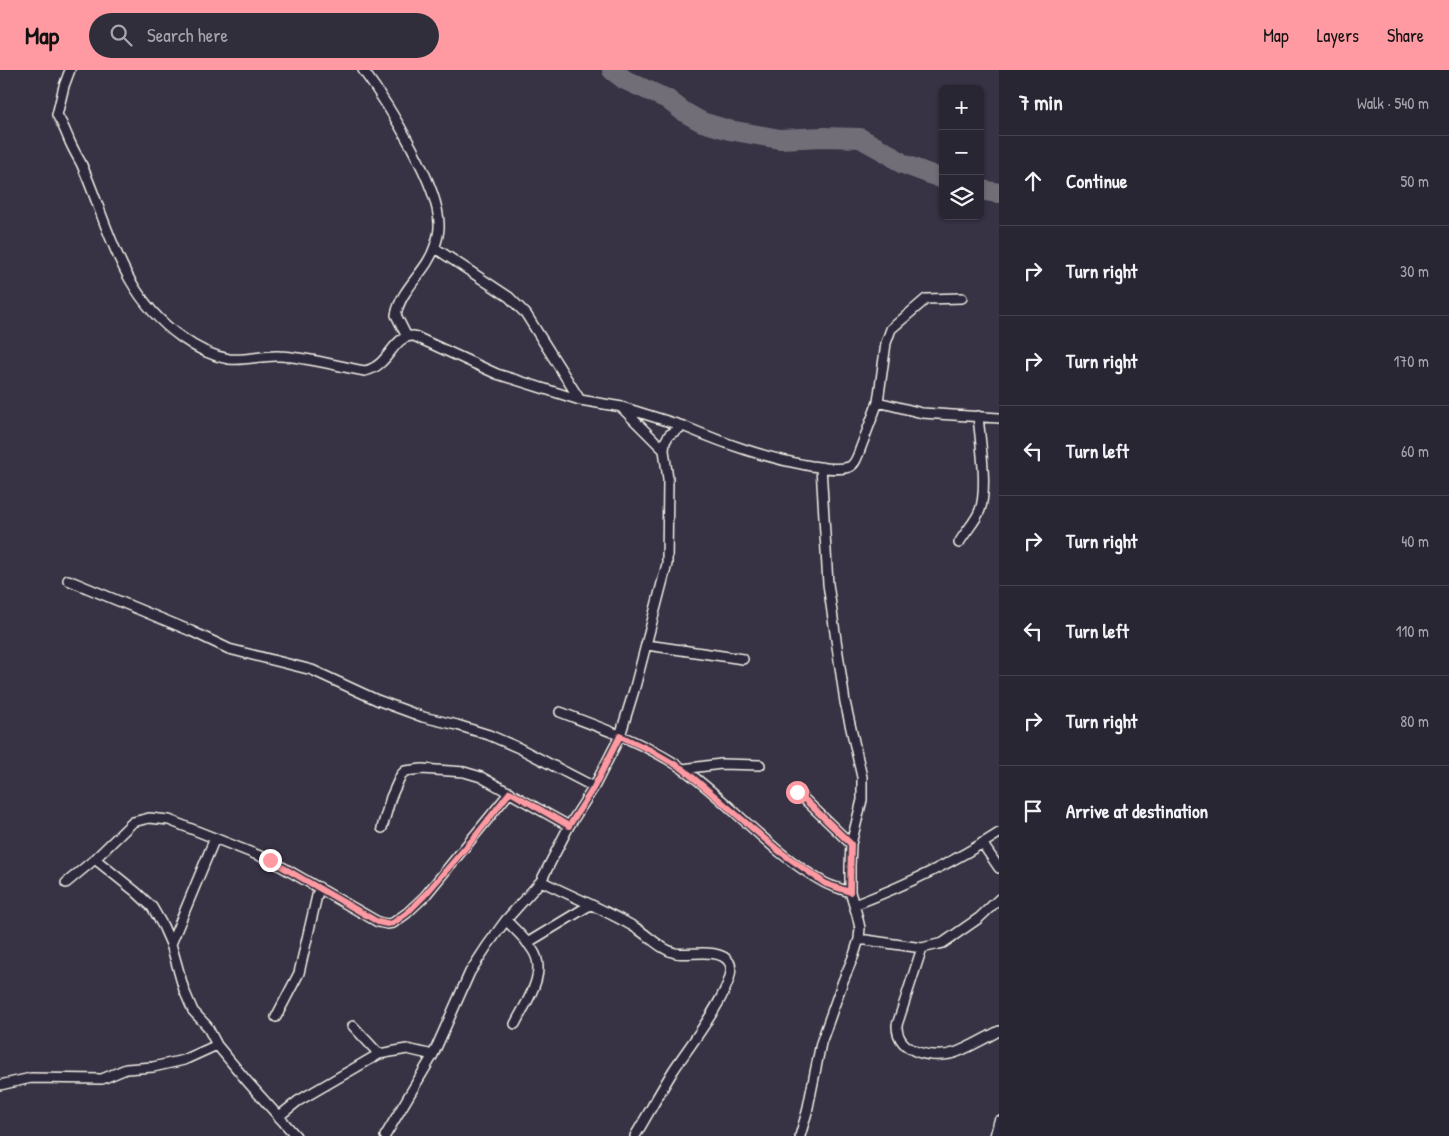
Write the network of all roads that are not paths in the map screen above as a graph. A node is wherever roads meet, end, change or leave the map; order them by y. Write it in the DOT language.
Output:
graph roads {
  1 [pos="70,70"];
  2 [pos="363,70"];
  3 [pos="434,248"];
  4 [pos="962,298"];
  5 [pos="406,335"];
  6 [pos="580,400"];
  7 [pos="878,402"];
  8 [pos="622,407"];
  9 [pos="978,416"];
  10 [pos="999,418"];
  11 [pos="683,426"];
  12 [pos="664,450"];
  13 [pos="822,468"];
  14 [pos="959,543"];
  15 [pos="68,580"];
  16 [pos="647,645"];
  17 [pos="744,659"];
  18 [pos="560,712"];
  19 [pos="620,736"];
  20 [pos="760,765"];
  21 [pos="683,769"];
  22 [pos="594,787"];
  23 [pos="510,792"];
  24 [pos="797,792"];
  25 [pos="569,826"];
  26 [pos="382,828"];
  27 [pos="999,832"];
  28 [pos="215,838"];
  29 [pos="851,844"];
  30 [pos="982,844"];
  31 [pos="95,859"];
  32 [pos="999,868"];
  33 [pos="541,881"];
  34 [pos="66,883"];
  35 [pos="319,887"];
  36 [pos="850,892"];
  37 [pos="999,899"];
  38 [pos="590,905"];
  39 [pos="854,905"];
  40 [pos="506,920"];
  41 [pos="859,939"];
  42 [pos="527,943"];
  43 [pos="171,944"];
  44 [pos="922,948"];
  45 [pos="276,1017"];
  46 [pos="515,1024"];
  47 [pos="353,1026"];
  48 [pos="999,1031"];
  49 [pos="217,1045"];
  50 [pos="379,1054"];
  51 [pos="432,1054"];
  52 [pos="0,1085"];
  53 [pos="278,1117"];
  54 [pos="999,1120"];
  55 [pos="296,1136"];
  56 [pos="384,1136"];
  57 [pos="635,1136"];
  58 [pos="800,1136"];
  59 [pos="995,1136"];
  1 -- 5 [label="street"];
  2 -- 3 [label="street"];
  3 -- 5 [label="street"];
  3 -- 6 [label="street"];
  4 -- 7 [label="street"];
  5 -- 6 [label="street"];
  6 -- 8 [label="street"];
  7 -- 9 [label="street"];
  7 -- 13 [label="street"];
  8 -- 11 [label="street"];
  8 -- 12 [label="street"];
  9 -- 10 [label="street"];
  9 -- 14 [label="street"];
  11 -- 12 [label="street"];
  11 -- 13 [label="street"];
  12 -- 16 [label="street"];
  13 -- 29 [label="street"];
  15 -- 22 [label="street"];
  16 -- 17 [label="street"];
  16 -- 19 [label="street"];
  18 -- 19 [label="street"];
  19 -- 21 [label="street"];
  19 -- 22 [label="street"];
  20 -- 21 [label="street"];
  21 -- 36 [label="street"];
  22 -- 25 [label="street"];
  23 -- 25 [label="street"];
  23 -- 26 [label="street"];
  23 -- 35 [label="street"];
  24 -- 29 [label="street"];
  25 -- 33 [label="street"];
  27 -- 30 [label="street"];
  28 -- 31 [label="street"];
  28 -- 35 [label="street"];
  28 -- 43 [label="street"];
  29 -- 36 [label="street"];
  30 -- 32 [label="street"];
  30 -- 39 [label="street"];
  31 -- 34 [label="street"];
  31 -- 43 [label="street"];
  33 -- 38 [label="street"];
  33 -- 40 [label="street"];
  35 -- 45 [label="street"];
  36 -- 39 [label="street"];
  37 -- 44 [label="street"];
  38 -- 42 [label="street"];
  38 -- 57 [label="street"];
  39 -- 41 [label="street"];
  40 -- 42 [label="street"];
  40 -- 51 [label="street"];
  41 -- 44 [label="street"];
  41 -- 58 [label="street"];
  42 -- 46 [label="street"];
  43 -- 49 [label="street"];
  44 -- 48 [label="street"];
  47 -- 50 [label="street"];
  49 -- 52 [label="street"];
  49 -- 53 [label="street"];
  50 -- 51 [label="street"];
  50 -- 53 [label="street"];
  51 -- 56 [label="street"];
  53 -- 55 [label="street"];
  54 -- 59 [label="street"];
}
